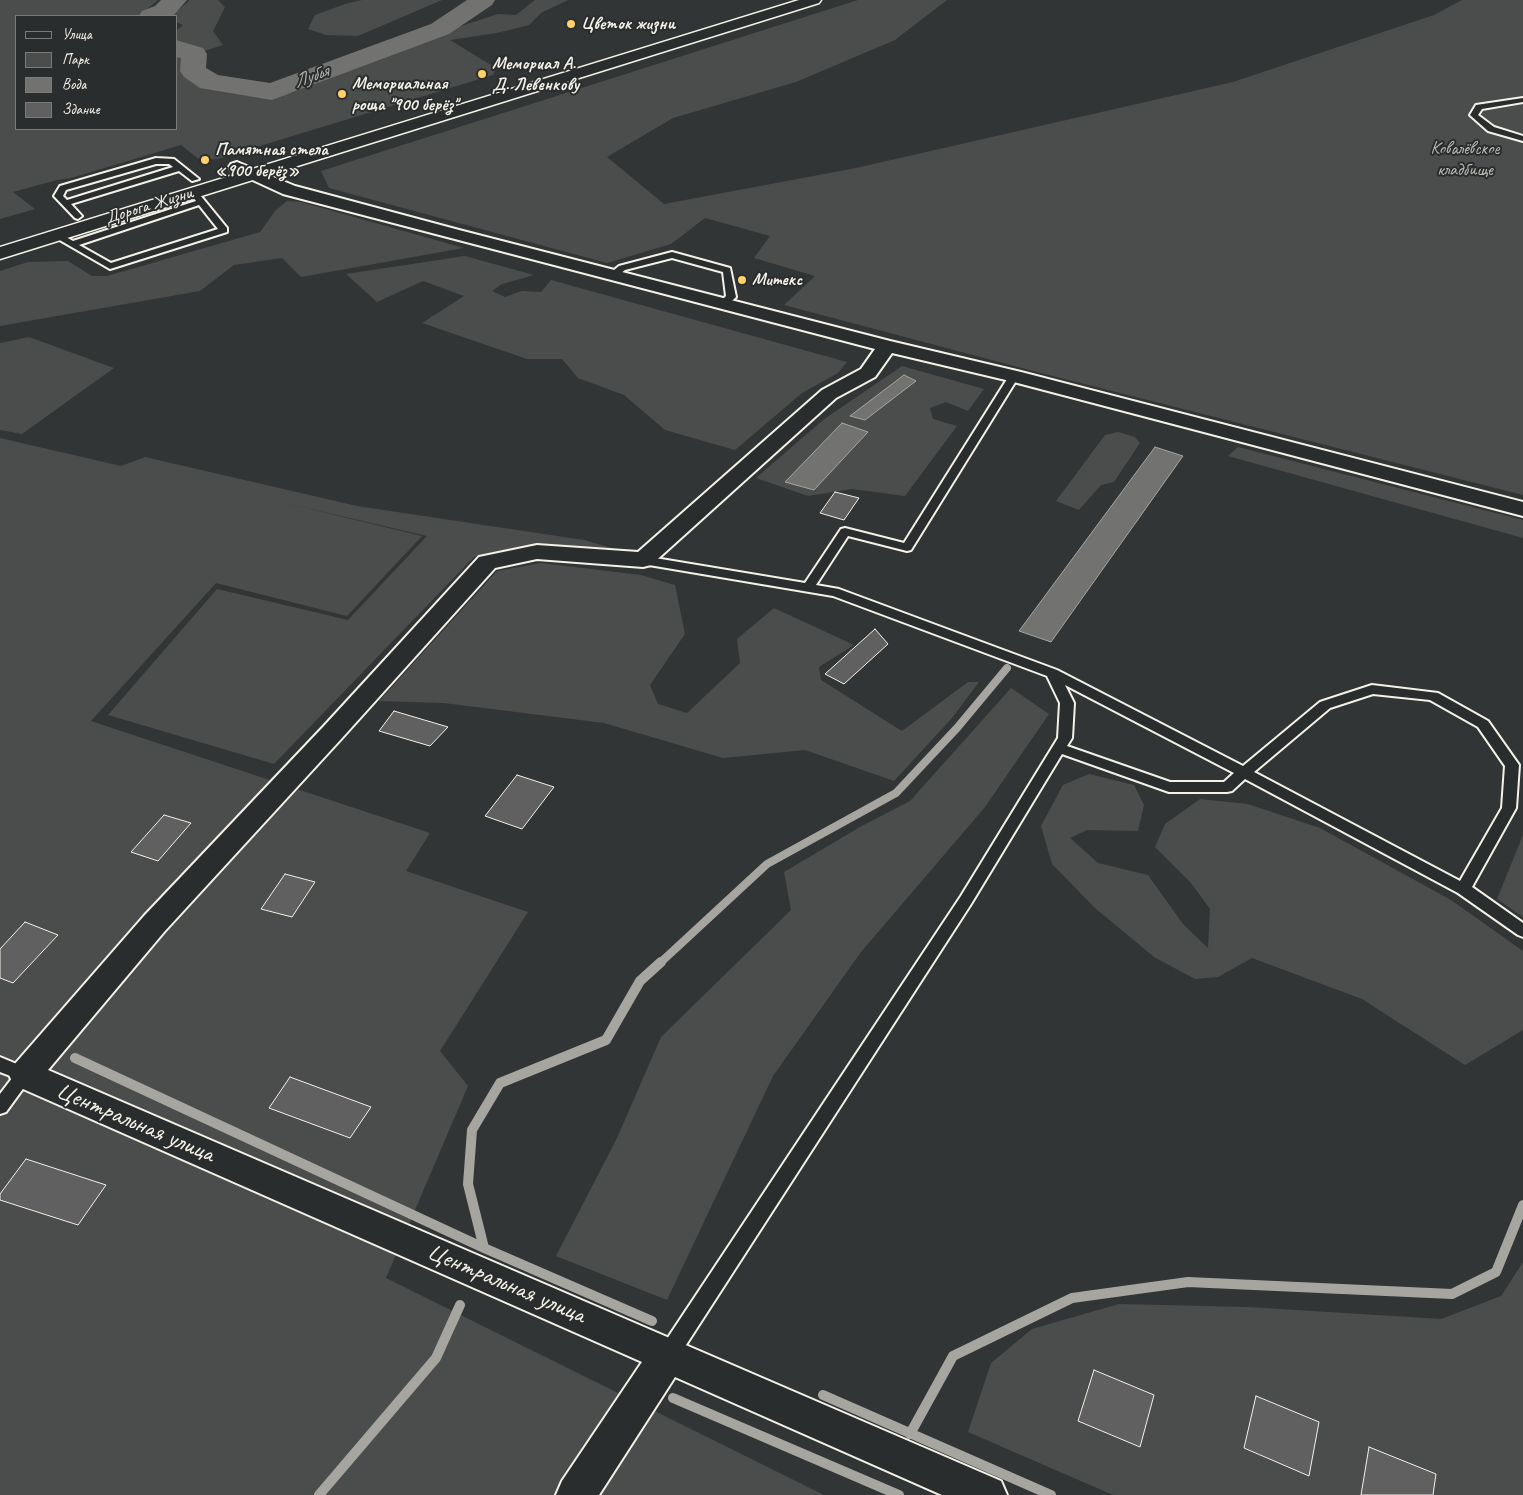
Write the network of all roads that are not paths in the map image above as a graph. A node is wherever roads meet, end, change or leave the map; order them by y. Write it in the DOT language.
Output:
graph roads {
  1 [pos="781,0"];
  2 [pos="814,0"];
  3 [pos="1523,100"];
  4 [pos="1523,139"];
  5 [pos="179,168"];
  6 [pos="244,170"];
  7 [pos="197,191"];
  8 [pos="72,209"];
  9 [pos="0,240"];
  10 [pos="64,240"];
  11 [pos="0,253"];
  12 [pos="613,274"];
  13 [pos="724,303"];
  14 [pos="887,346"];
  15 [pos="1014,376"];
  16 [pos="1523,509"];
  17 [pos="643,560"];
  18 [pos="809,587"];
  19 [pos="1052,673"];
  20 [pos="1059,748"];
  21 [pos="1246,773"];
  22 [pos="1463,889"];
  23 [pos="1523,931"];
  24 [pos="12,1070"];
  25 [pos="0,1108"];
  26 [pos="668,1354"];
  27 [pos="576,1495"];
  28 [pos="987,1495"];
  1 -- 6 [label="main road, Дорога Жизни"];
  2 -- 6 [label="main road, Дорога Жизни"];
  3 -- 4 [label="lane"];
  5 -- 7 [label="lane"];
  5 -- 8 [label="lane"];
  5 -- 8 [label="lane"];
  6 -- 7 [label="main road, Дорога Жизни"];
  6 -- 12 [label="street"];
  7 -- 8 [label="main road, Дорога Жизни"];
  7 -- 10 [label="main road, Дорога Жизни"];
  7 -- 10 [label="lane"];
  8 -- 9 [label="main road, Дорога Жизни"];
  10 -- 11 [label="main road, Дорога Жизни"];
  12 -- 13 [label="street"];
  12 -- 13 [label="lane"];
  13 -- 14 [label="street"];
  14 -- 15 [label="street"];
  14 -- 17 [label="street"];
  15 -- 16 [label="street"];
  15 -- 18 [label="lane"];
  17 -- 18 [label="lane"];
  17 -- 24 [label="street"];
  18 -- 19 [label="lane"];
  19 -- 20 [label="lane"];
  19 -- 21 [label="lane"];
  20 -- 21 [label="lane"];
  20 -- 26 [label="lane"];
  21 -- 22 [label="lane"];
  21 -- 22 [label="lane"];
  22 -- 23 [label="lane"];
  24 -- 25 [label="lane"];
  24 -- 26 [label="street, Центральная улица"];
  26 -- 27 [label="street"];
  26 -- 28 [label="street, Центральная улица"];
}
